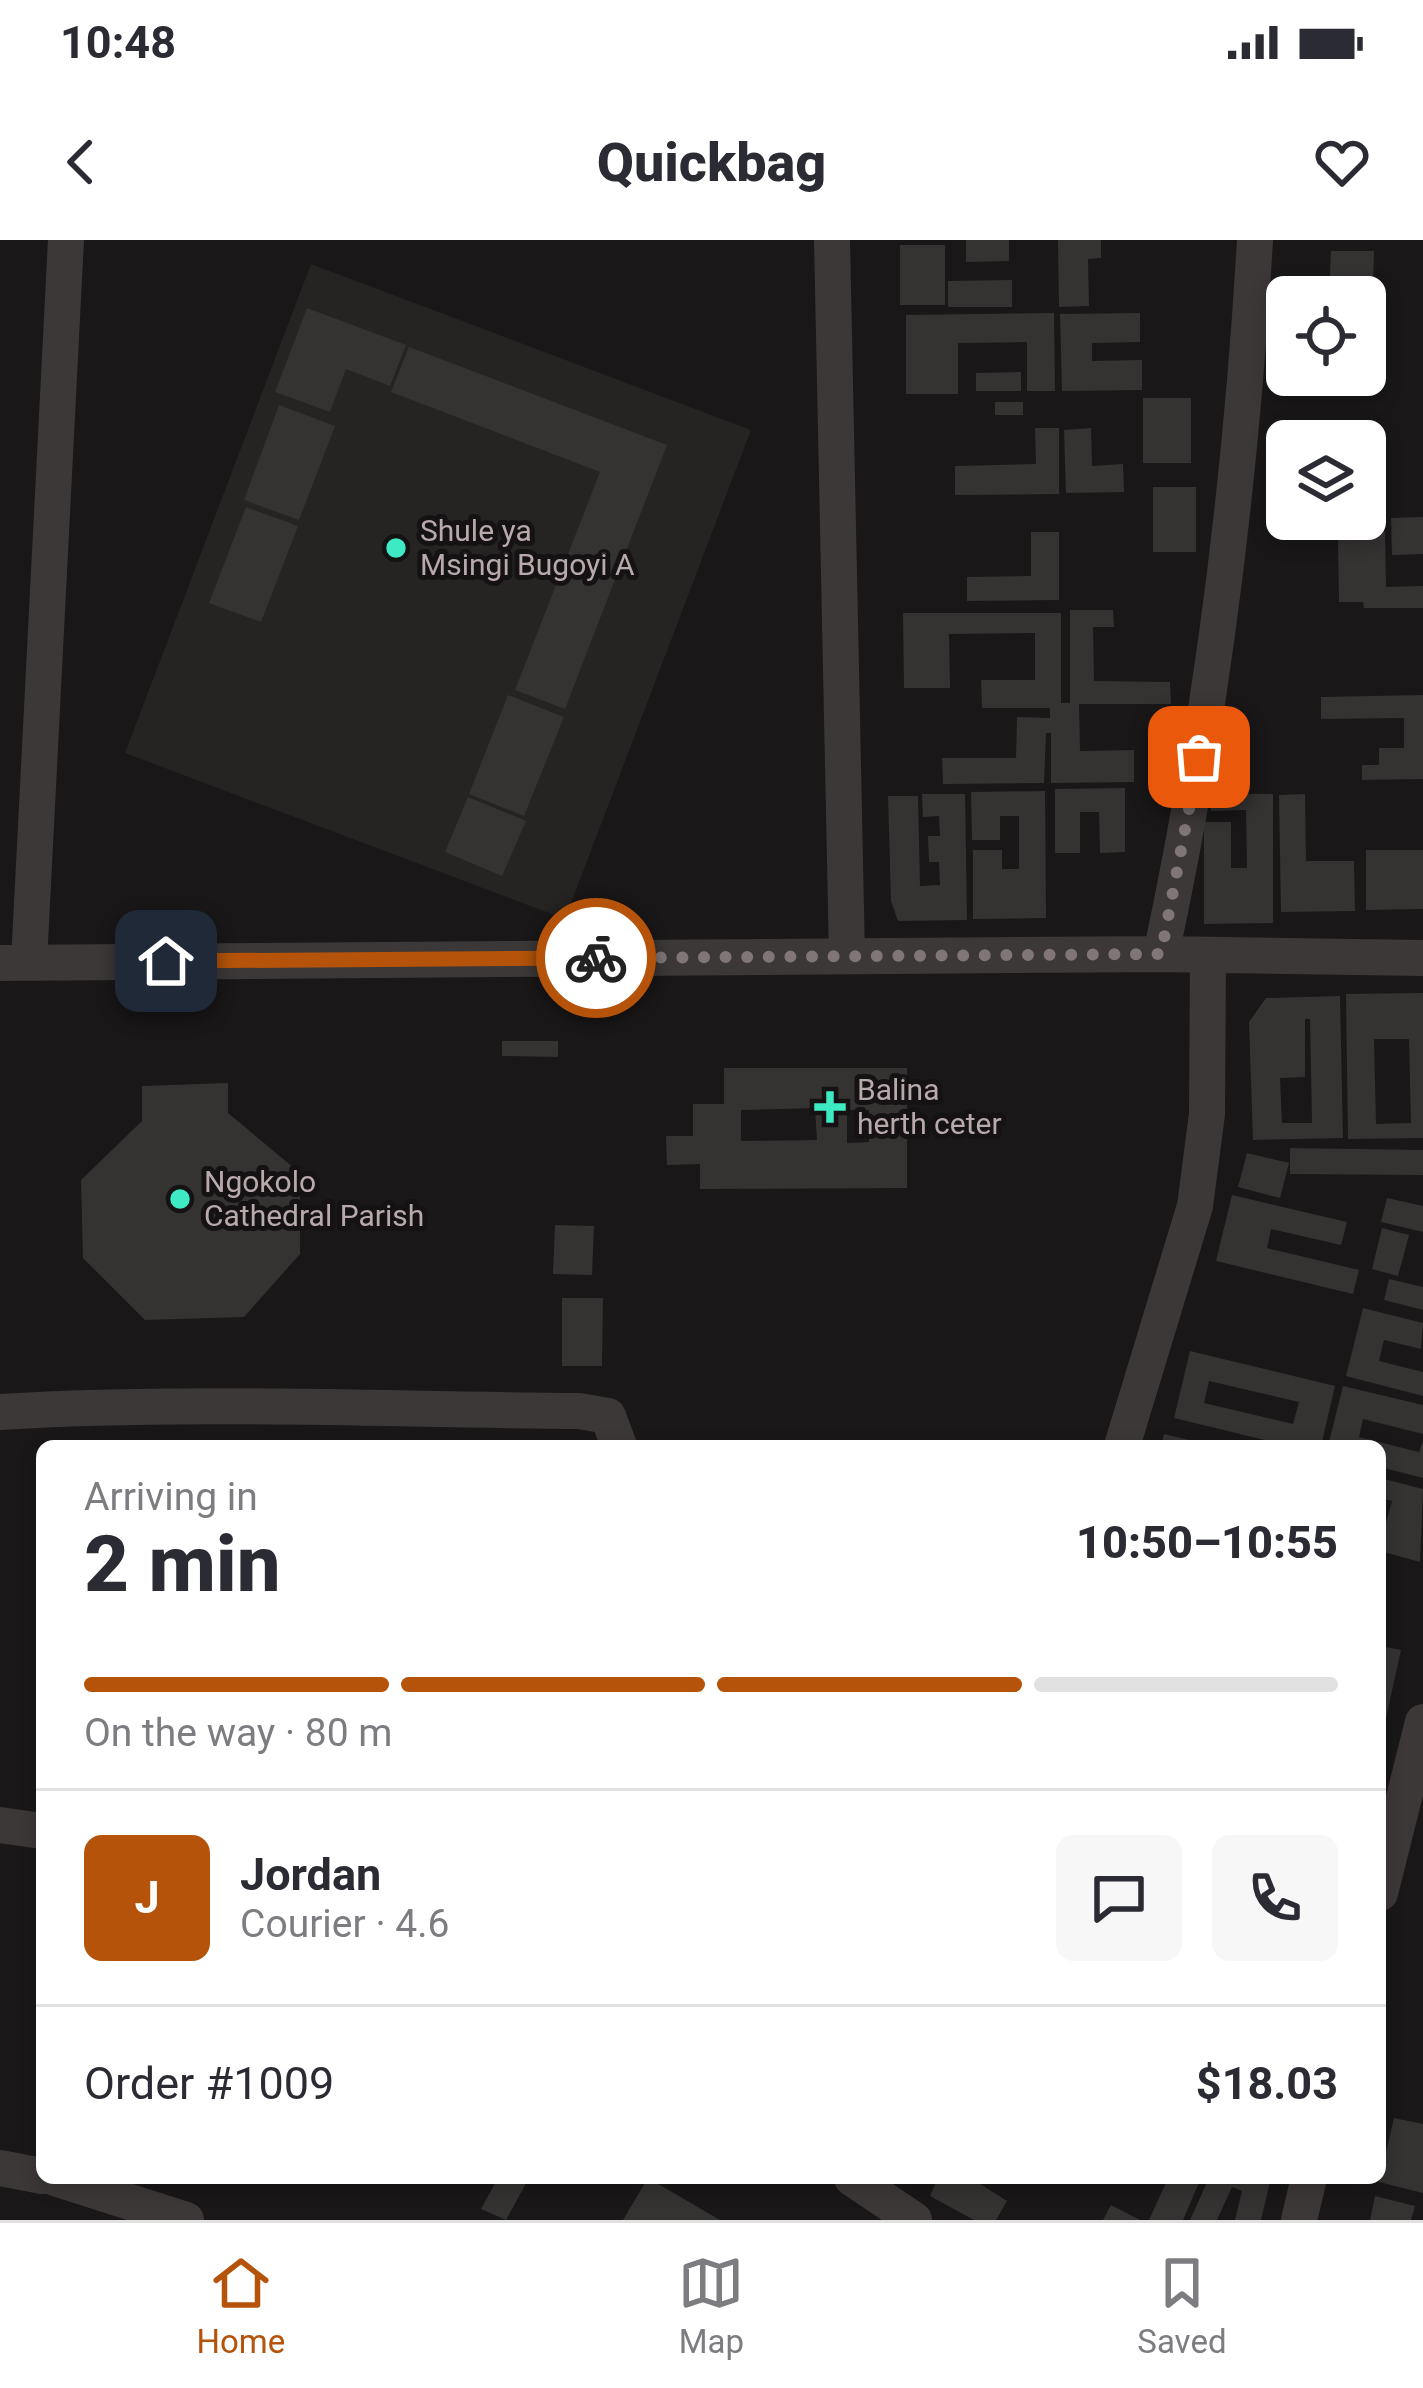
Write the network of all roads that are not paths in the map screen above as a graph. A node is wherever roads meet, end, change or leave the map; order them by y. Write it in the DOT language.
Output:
graph roads {
  1 [pos="66,240"];
  2 [pos="832,240"];
  3 [pos="1255,240"];
  4 [pos="1161,954"];
  5 [pos="1208,955"];
  6 [pos="848,956"];
  7 [pos="1423,958"];
  8 [pos="15,963"];
  9 [pos="0,1412"];
  10 [pos="617,1440"];
  11 [pos="1124,1440"];
  12 [pos="1423,1722"];
  13 [pos="0,1825"];
  14 [pos="36,1830"];
  15 [pos="1386,1869"];
  16 [pos="0,2168"];
  17 [pos="36,2175"];
  18 [pos="74,2184"];
  19 [pos="861,2184"];
  20 [pos="1308,2184"];
  21 [pos="186,2220"];
  22 [pos="914,2220"];
  23 [pos="1299,2220"];
  1 -- 8 [label="street"];
  2 -- 6 [label="street"];
  3 -- 4 [label="street"];
  4 -- 5 [label="street"];
  4 -- 6 [label="street"];
  5 -- 7 [label="street"];
  5 -- 11 [label="street"];
  6 -- 8 [label="street"];
  9 -- 10 [label="street"];
  12 -- 15 [label="street"];
  13 -- 14 [label="street"];
  16 -- 17 [label="street"];
  18 -- 21 [label="street"];
  19 -- 22 [label="street"];
  20 -- 23 [label="street"];
}
